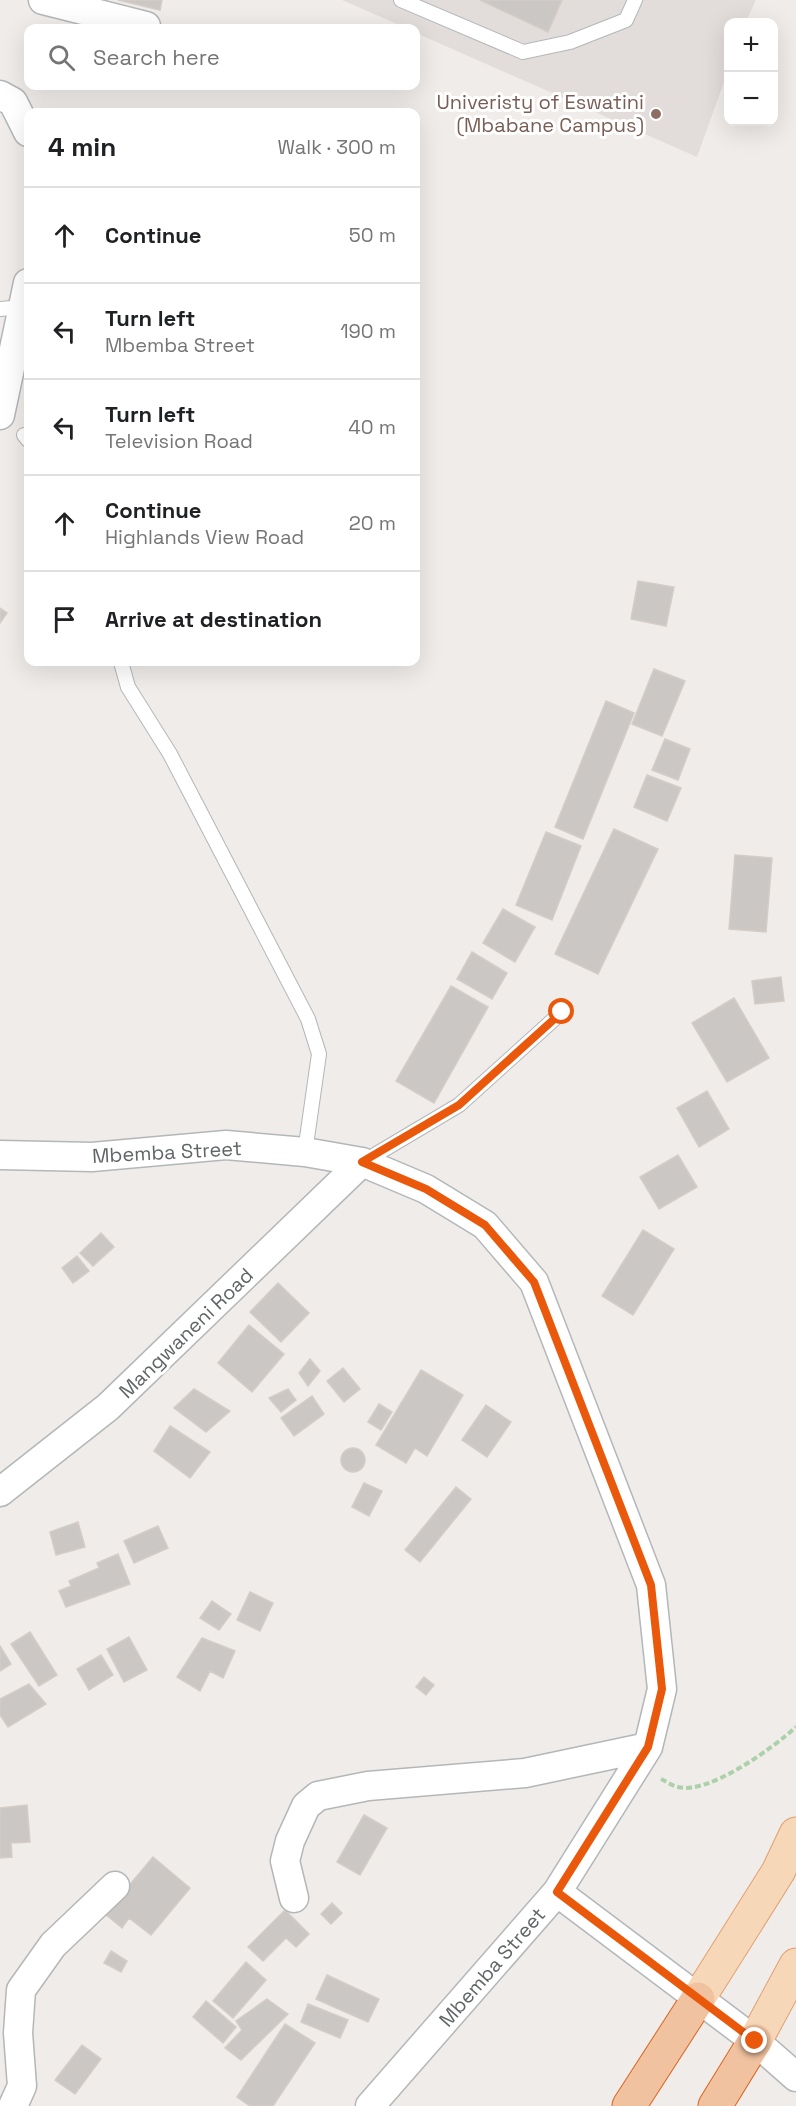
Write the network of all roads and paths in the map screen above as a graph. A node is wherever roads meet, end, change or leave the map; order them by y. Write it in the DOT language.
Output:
graph roads {
  1 [pos="43,0"];
  2 [pos="400,0"];
  3 [pos="635,0"];
  4 [pos="138,24"];
  5 [pos="0,95"];
  6 [pos="24,124"];
  7 [pos="17,300"];
  8 [pos="0,415"];
  9 [pos="122,666"];
  10 [pos="562,1012"];
  11 [pos="305,1152"];
  12 [pos="0,1155"];
  13 [pos="362,1162"];
  14 [pos="0,1492"];
  15 [pos="796,1727"];
  16 [pos="642,1756"];
  17 [pos="796,1834"];
  18 [pos="115,1886"];
  19 [pos="557,1892"];
  20 [pos="294,1898"];
  21 [pos="796,1965"];
  22 [pos="698,1999"];
  23 [pos="755,2041"];
  24 [pos="796,2077"];
  25 [pos="13,2106"];
  26 [pos="370,2106"];
  27 [pos="629,2106"];
  28 [pos="714,2106"];
  1 -- 4 [label="street"];
  2 -- 3 [label="lane"];
  5 -- 6 [label="street"];
  7 -- 8 [label="street"];
  9 -- 11 [label="lane"];
  10 -- 13 [label="lane"];
  11 -- 12 [label="street, Mbemba Street"];
  11 -- 13 [label="street, Mbemba Street"];
  13 -- 14 [label="street, Mangwaneni Road"];
  13 -- 16 [label="street, Mbemba Street"];
  15 -- 16 [label="path"];
  16 -- 19 [label="street, Mbemba Street"];
  16 -- 20 [label="street"];
  17 -- 22 [label="main road"];
  18 -- 25 [label="street"];
  19 -- 22 [label="street"];
  19 -- 26 [label="street, Mbemba Street"];
  21 -- 23 [label="main road"];
  22 -- 23 [label="street"];
  22 -- 27 [label="highway"];
  23 -- 24 [label="street"];
  23 -- 28 [label="highway"];
}
